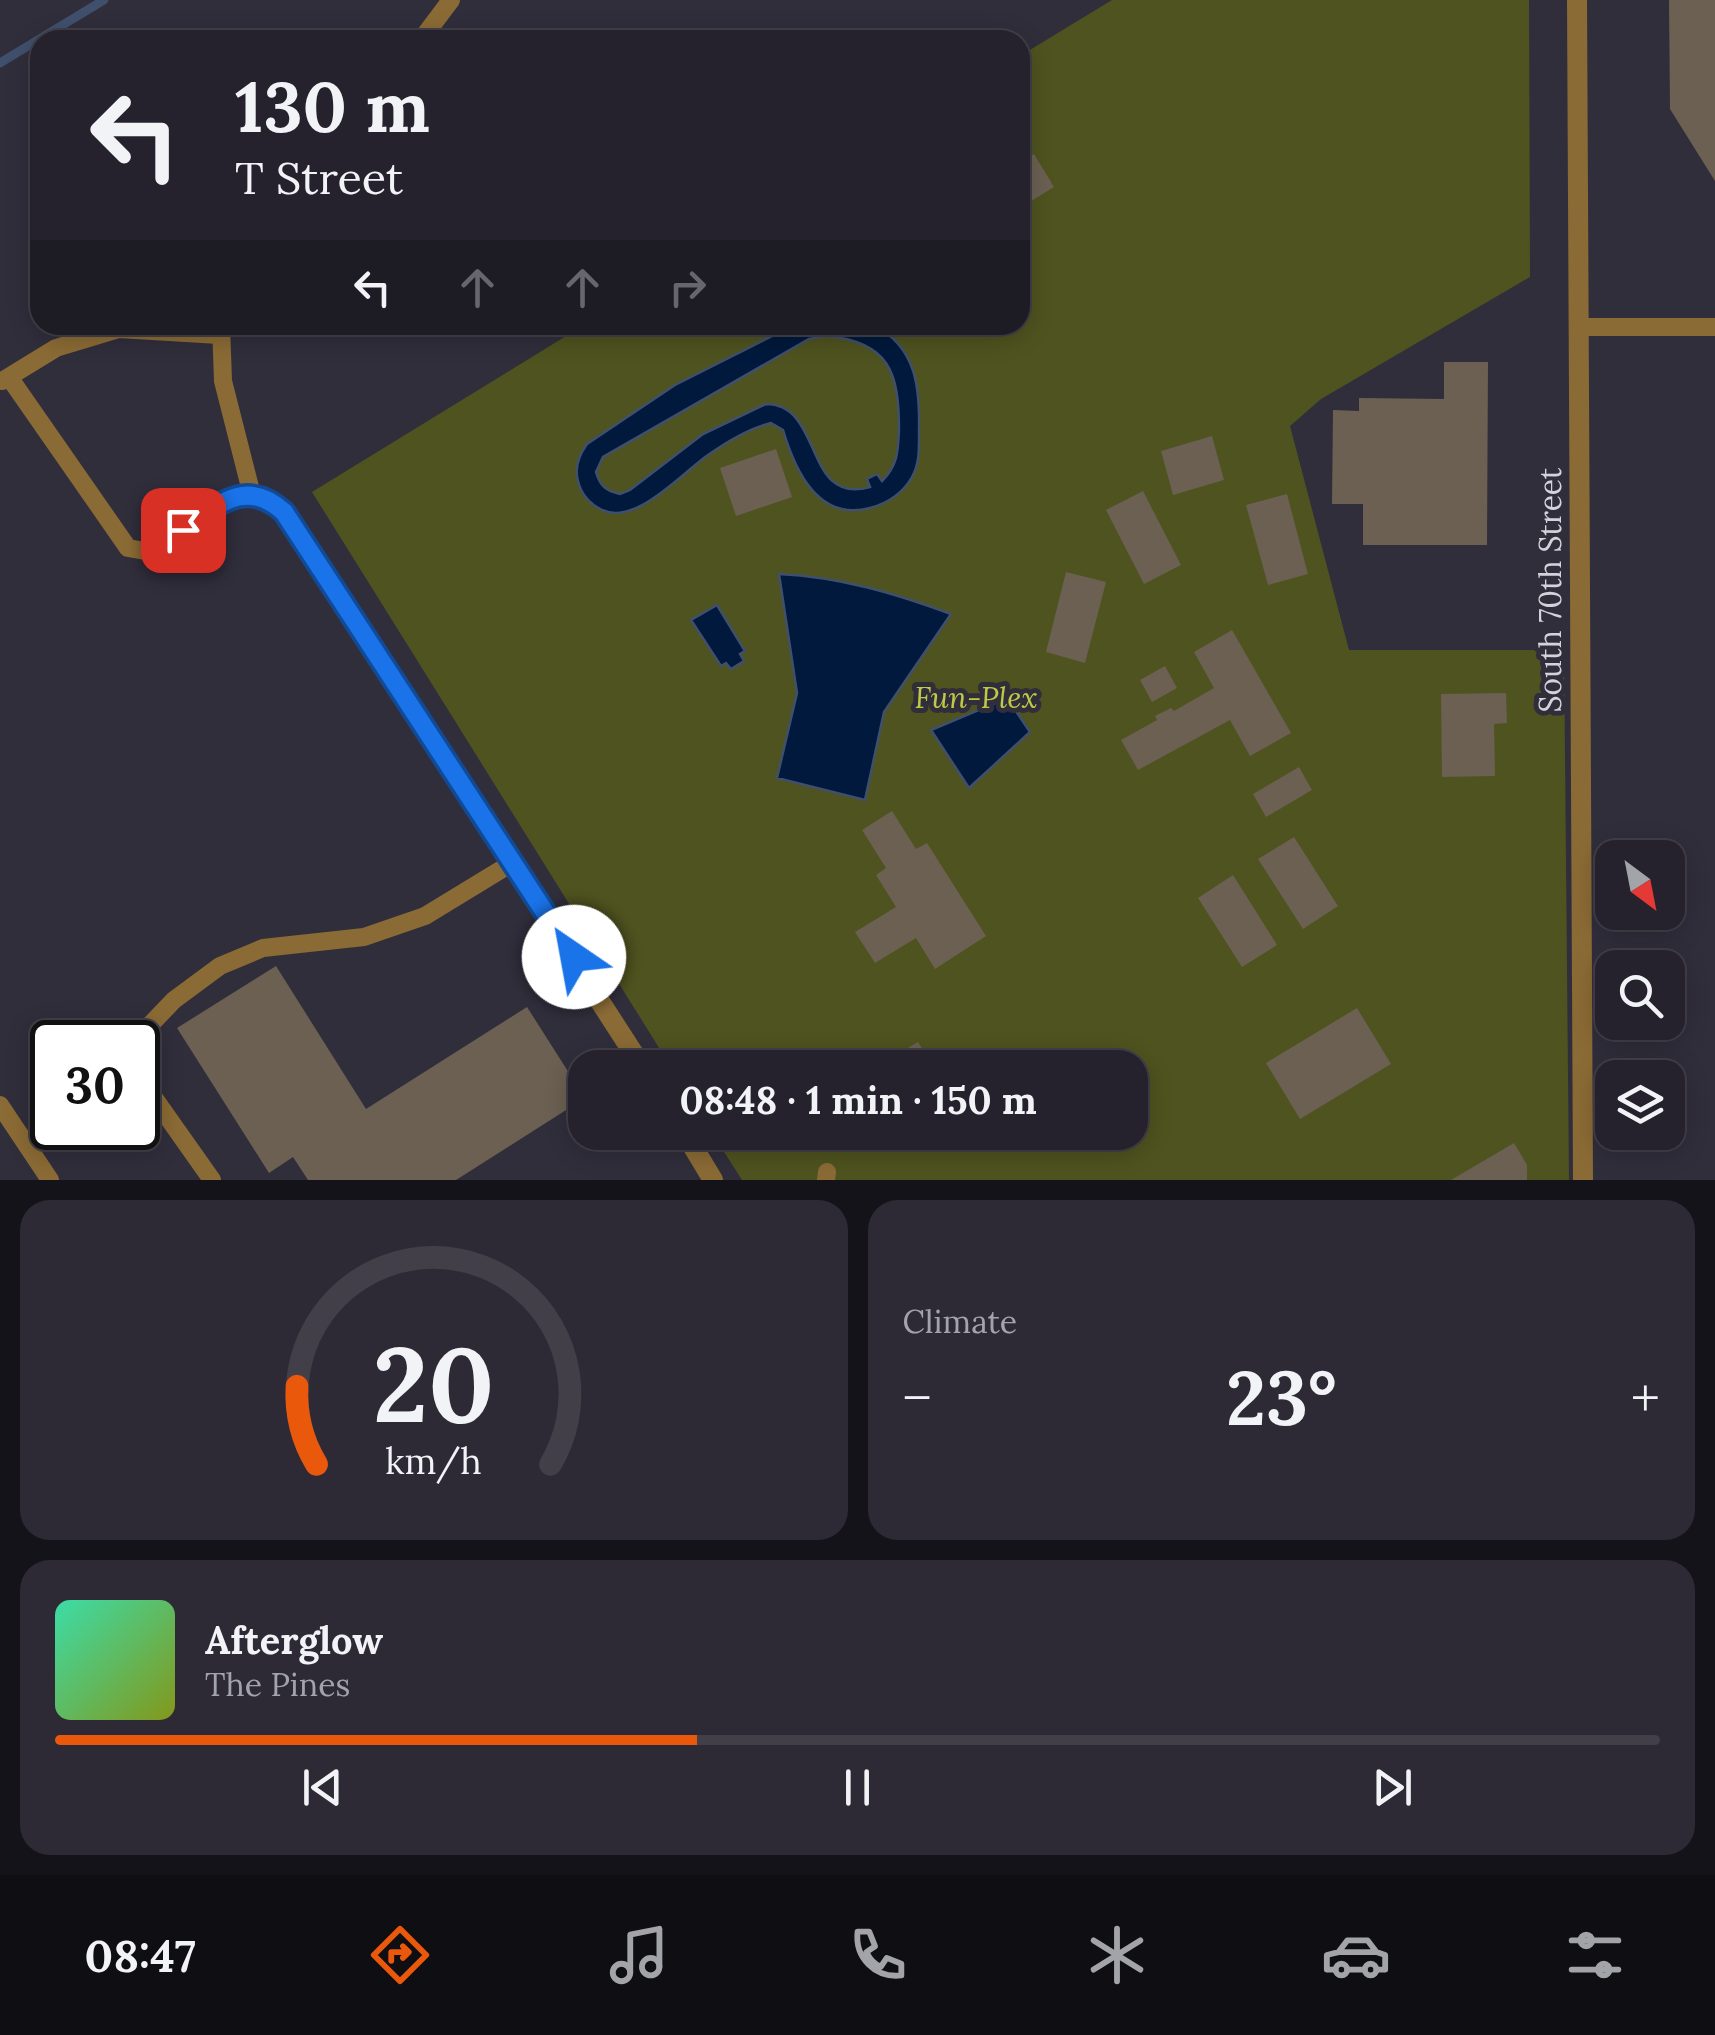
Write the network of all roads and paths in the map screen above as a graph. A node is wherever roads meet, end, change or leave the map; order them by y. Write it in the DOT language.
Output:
graph roads {
  1 [pos="451,0"];
  2 [pos="1577,0"];
  3 [pos="429,30"];
  4 [pos="1578,327"];
  5 [pos="1715,327"];
  6 [pos="99,335"];
  7 [pos="220,335"];
  8 [pos="4,380"];
  9 [pos="252,495"];
  10 [pos="151,552"];
  11 [pos="512,862"];
  12 [pos="632,1050"];
  13 [pos="0,1105"];
  14 [pos="695,1150"];
  15 [pos="50,1180"];
  16 [pos="212,1180"];
  17 [pos="713,1180"];
  18 [pos="1582,1180"];
  1 -- 3 [label="lane"];
  2 -- 4 [label="street, South 70th Street"];
  4 -- 5 [label="lane"];
  4 -- 18 [label="street, South 70th Street"];
  6 -- 8 [label="lane"];
  7 -- 9 [label="lane"];
  8 -- 10 [label="lane"];
  9 -- 10 [label="street"];
  9 -- 11 [label="street"];
  11 -- 12 [label="street"];
  11 -- 16 [label="lane"];
  13 -- 15 [label="lane"];
  14 -- 17 [label="street"];
}
